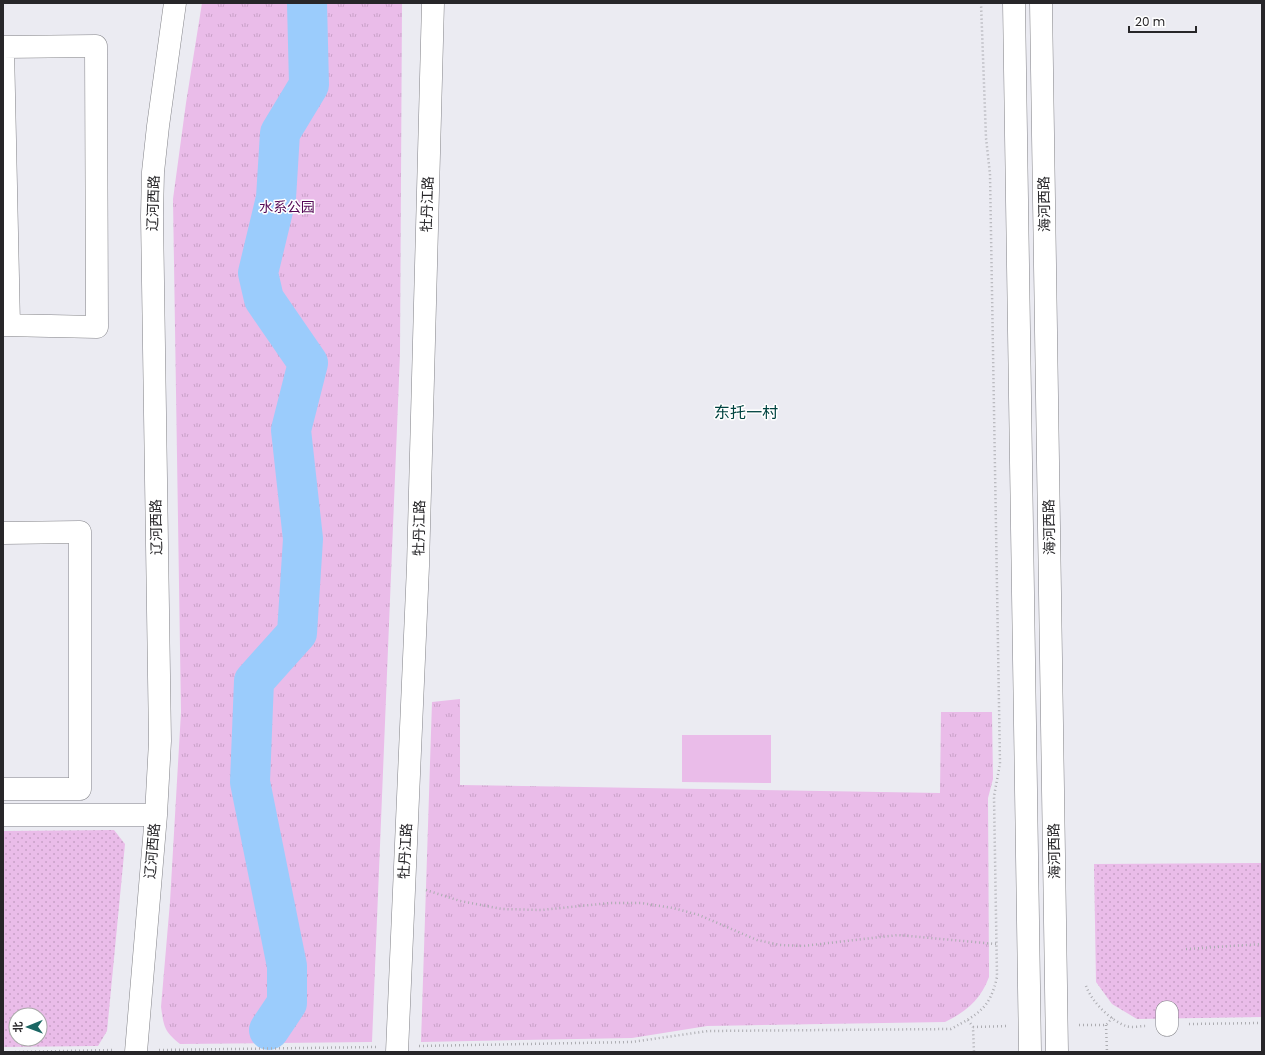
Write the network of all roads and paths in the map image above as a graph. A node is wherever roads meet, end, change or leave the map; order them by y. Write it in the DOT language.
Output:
graph roads {
  1 [pos="175,3"];
  2 [pos="433,3"];
  3 [pos="981,3"];
  4 [pos="1014,3"];
  5 [pos="1041,3"];
  6 [pos="3,47"];
  7 [pos="6,325"];
  8 [pos="3,533"];
  9 [pos="3,789"];
  10 [pos="3,815"];
  11 [pos="156,815"];
  12 [pos="426,890"];
  13 [pos="996,944"];
  14 [pos="1262,944"];
  15 [pos="1186,949"];
  16 [pos="1086,986"];
  17 [pos="1113,1017"];
  18 [pos="968,1020"];
  19 [pos="1262,1023"];
  20 [pos="397,1049"];
  21 [pos="136,1051"];
  22 [pos="15,1052"];
  23 [pos="974,1052"];
  24 [pos="1030,1052"];
  25 [pos="1056,1052"];
  26 [pos="1107,1052"];
  1 -- 11 [label="street, 辽河西路"];
  2 -- 20 [label="street, 牡丹江路"];
  3 -- 13 [label="path"];
  4 -- 24 [label="street, 海河西路"];
  5 -- 25 [label="street, 海河西路"];
  6 -- 7 [label="street"];
  6 -- 7 [label="street"];
  8 -- 9 [label="street"];
  10 -- 11 [label="street"];
  11 -- 21 [label="street, 辽河西路"];
  12 -- 13 [label="path"];
  13 -- 18 [label="path"];
  14 -- 15 [label="path"];
  16 -- 17 [label="path"];
  17 -- 19 [label="path"];
  17 -- 26 [label="path"];
  18 -- 20 [label="path"];
  18 -- 23 [label="path"];
  20 -- 21 [label="path"];
  21 -- 22 [label="path"];
}
